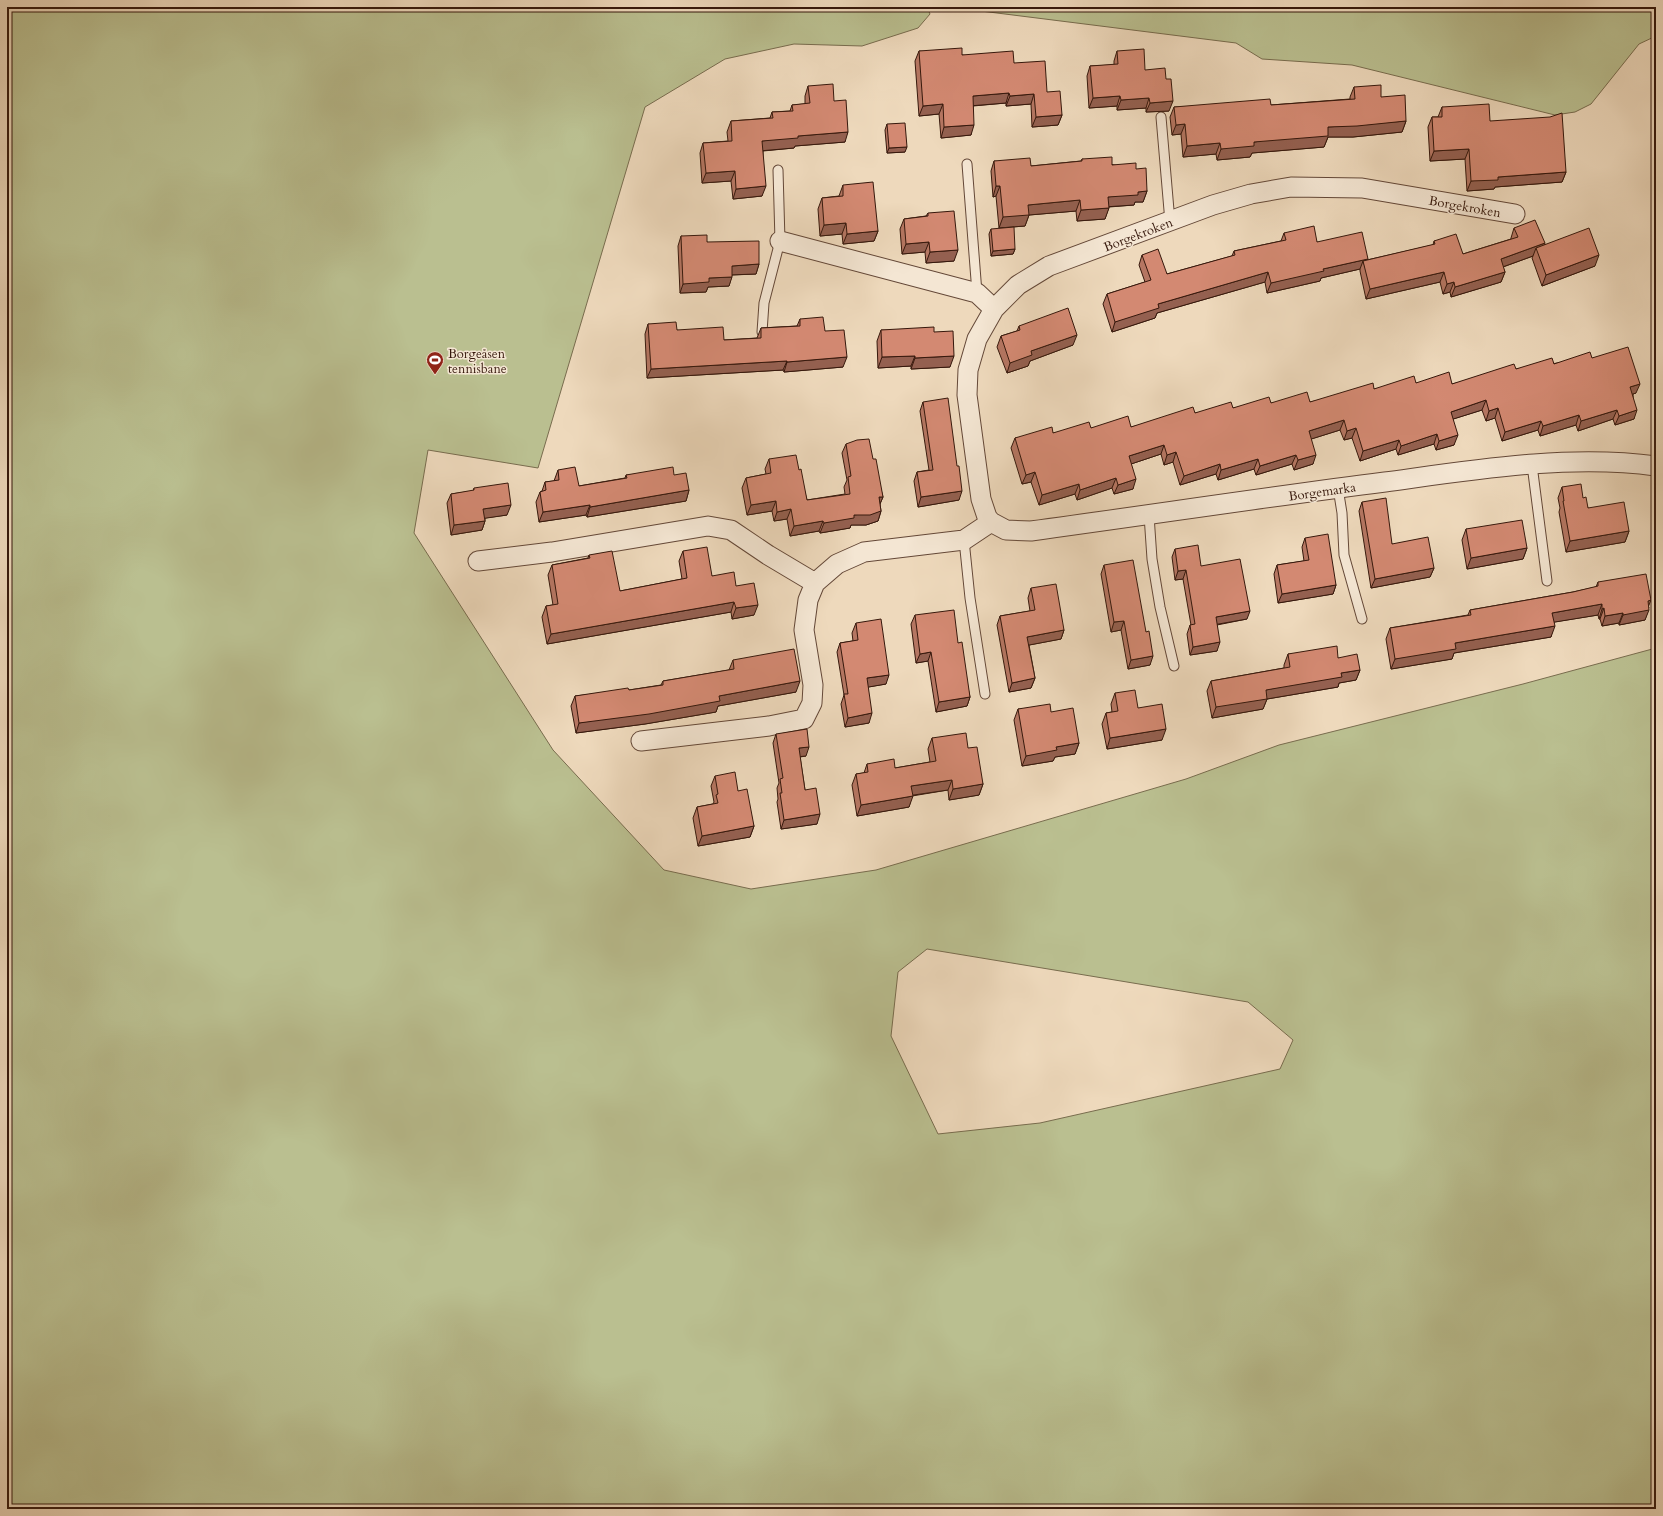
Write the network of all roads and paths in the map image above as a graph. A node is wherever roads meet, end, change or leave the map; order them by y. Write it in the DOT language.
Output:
graph roads {
  1 [pos="1161,118"];
  2 [pos="967,164"];
  3 [pos="778,170"];
  4 [pos="1515,214"];
  5 [pos="1170,222"];
  6 [pos="780,242"];
  7 [pos="977,294"];
  8 [pos="994,309"];
  9 [pos="762,332"];
  10 [pos="1532,464"];
  11 [pos="1656,466"];
  12 [pos="1338,488"];
  13 [pos="1148,515"];
  14 [pos="991,522"];
  15 [pos="964,540"];
  16 [pos="478,561"];
  17 [pos="1547,581"];
  18 [pos="815,582"];
  19 [pos="1362,619"];
  20 [pos="1174,666"];
  21 [pos="985,694"];
  22 [pos="641,741"];
  1 -- 5 [label="lane"];
  2 -- 7 [label="lane"];
  3 -- 6 [label="lane"];
  4 -- 5 [label="street, Borgekroken"];
  5 -- 8 [label="street, Borgekroken"];
  6 -- 7 [label="street"];
  6 -- 9 [label="lane"];
  7 -- 8 [label="street"];
  8 -- 14 [label="street, Borgekroken"];
  10 -- 11 [label="street, Borgemarka"];
  10 -- 12 [label="street, Borgemarka"];
  10 -- 17 [label="lane"];
  12 -- 13 [label="street, Borgemarka"];
  12 -- 19 [label="lane"];
  13 -- 14 [label="street, Borgemarka"];
  13 -- 20 [label="lane"];
  14 -- 15 [label="street"];
  15 -- 18 [label="street"];
  15 -- 21 [label="lane"];
  16 -- 18 [label="street"];
  18 -- 22 [label="street"];
}
